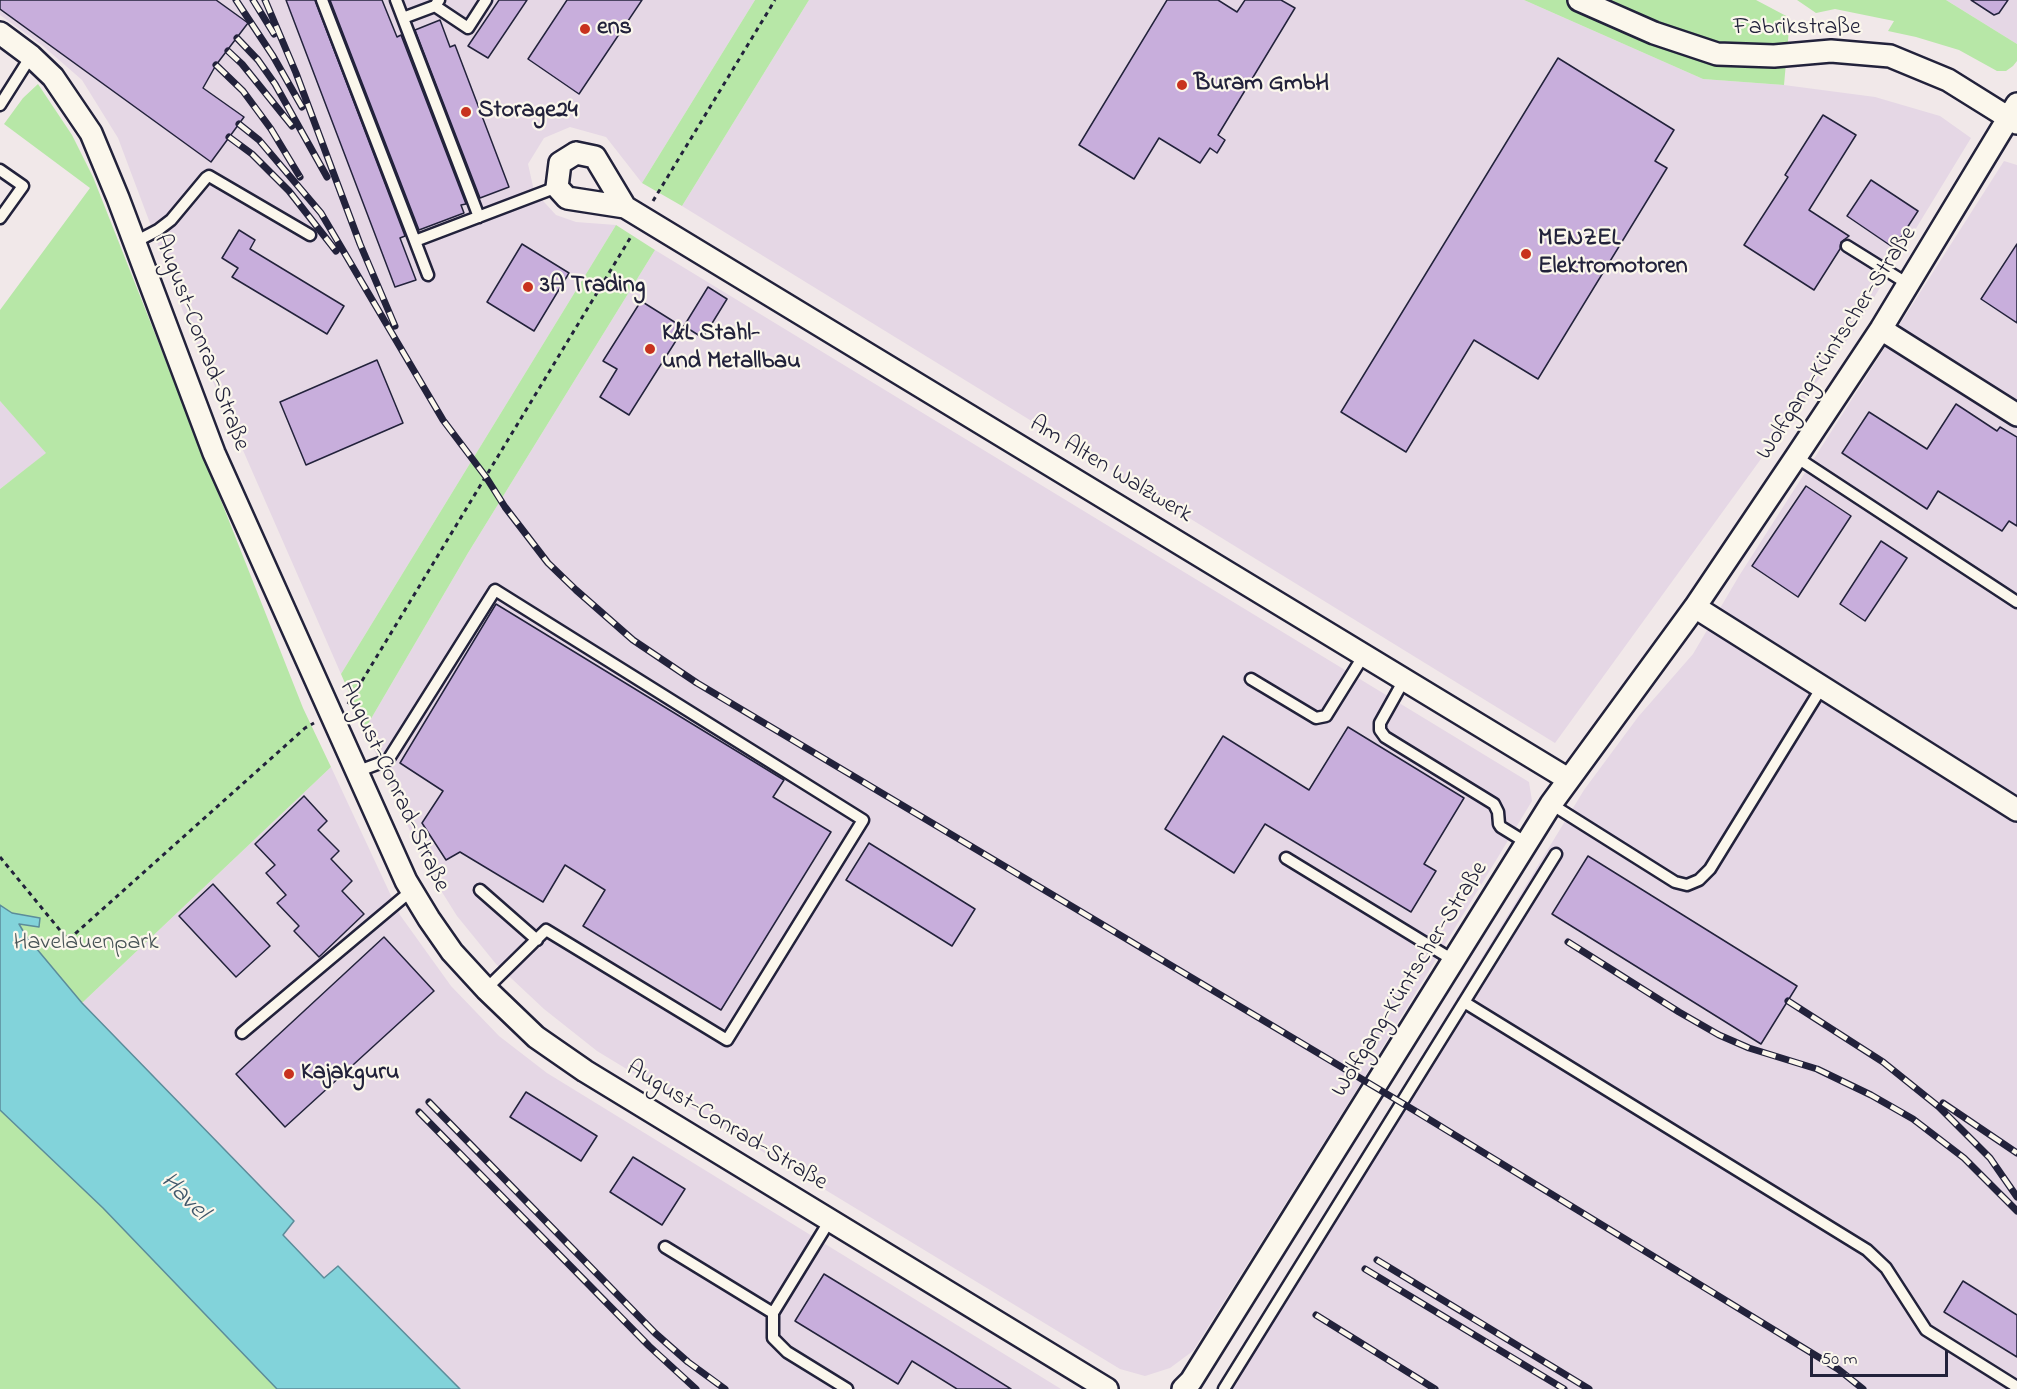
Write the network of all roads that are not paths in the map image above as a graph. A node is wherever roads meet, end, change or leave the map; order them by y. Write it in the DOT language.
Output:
graph roads {
  1 [pos="322,0"];
  2 [pos="396,0"];
  3 [pos="486,0"];
  4 [pos="1579,0"];
  5 [pos="437,3"];
  6 [pos="403,18"];
  7 [pos="0,33"];
  8 [pos="31,56"];
  9 [pos="0,105"];
  10 [pos="2014,115"];
  11 [pos="0,170"];
  12 [pos="557,187"];
  13 [pos="634,212"];
  14 [pos="479,217"];
  15 [pos="0,218"];
  16 [pos="310,236"];
  17 [pos="135,242"];
  18 [pos="416,242"];
  19 [pos="1847,246"];
  20 [pos="428,275"];
  21 [pos="1908,284"];
  22 [pos="1881,328"];
  23 [pos="2017,415"];
  24 [pos="1796,457"];
  25 [pos="2017,602"];
  26 [pos="1695,607"];
  27 [pos="1364,656"];
  28 [pos="1251,679"];
  29 [pos="1404,680"];
  30 [pos="1822,687"];
  31 [pos="356,772"];
  32 [pos="1568,779"];
  33 [pos="1551,804"];
  34 [pos="2017,810"];
  35 [pos="1527,843"];
  36 [pos="1556,854"];
  37 [pos="1286,858"];
  38 [pos="480,890"];
  39 [pos="411,891"];
  40 [pos="537,940"];
  41 [pos="1453,960"];
  42 [pos="486,989"];
  43 [pos="1464,1002"];
  44 [pos="242,1033"];
  45 [pos="830,1220"];
  46 [pos="665,1247"];
  47 [pos="772,1313"];
  48 [pos="2017,1387"];
  49 [pos="847,1389"];
  50 [pos="1107,1389"];
  51 [pos="1183,1389"];
  52 [pos="1224,1389"];
  1 -- 18 [label="lane"];
  2 -- 6 [label="lane"];
  3 -- 5 [label="lane"];
  4 -- 10 [label="street, Fabrikstraße"];
  5 -- 6 [label="lane"];
  6 -- 14 [label="lane"];
  7 -- 8 [label="street, August-Conrad-Straße"];
  8 -- 9 [label="lane"];
  8 -- 17 [label="street, August-Conrad-Straße"];
  10 -- 21 [label="street, Wolfgang-Küntscher-Straße"];
  11 -- 15 [label="lane"];
  12 -- 13 [label="street, Am Alten Walzwerk"];
  12 -- 13 [label="street, Am Alten Walzwerk"];
  12 -- 14 [label="lane"];
  13 -- 27 [label="street, Am Alten Walzwerk"];
  14 -- 18 [label="lane"];
  16 -- 17 [label="lane"];
  17 -- 31 [label="street, August-Conrad-Straße"];
  18 -- 20 [label="lane"];
  19 -- 21 [label="lane"];
  21 -- 22 [label="street, Wolfgang-Küntscher-Straße"];
  22 -- 23 [label="street"];
  22 -- 24 [label="street, Wolfgang-Küntscher-Straße"];
  24 -- 25 [label="lane"];
  24 -- 26 [label="street, Wolfgang-Küntscher-Straße"];
  26 -- 30 [label="street"];
  26 -- 32 [label="street, Wolfgang-Küntscher-Straße"];
  27 -- 28 [label="lane"];
  27 -- 29 [label="street, Am Alten Walzwerk"];
  29 -- 32 [label="street, Am Alten Walzwerk"];
  29 -- 35 [label="lane"];
  30 -- 33 [label="lane"];
  30 -- 34 [label="street"];
  31 -- 39 [label="street, August-Conrad-Straße"];
  31 -- 40 [label="lane"];
  32 -- 33 [label="street, Wolfgang-Küntscher-Straße"];
  33 -- 35 [label="street, Wolfgang-Küntscher-Straße"];
  35 -- 41 [label="street, Wolfgang-Küntscher-Straße"];
  36 -- 43 [label="lane"];
  37 -- 41 [label="lane"];
  38 -- 40 [label="lane"];
  39 -- 42 [label="street, August-Conrad-Straße"];
  39 -- 44 [label="lane"];
  40 -- 42 [label="lane"];
  41 -- 51 [label="street, Wolfgang-Küntscher-Straße"];
  42 -- 45 [label="street, August-Conrad-Straße"];
  43 -- 48 [label="lane"];
  43 -- 52 [label="lane"];
  45 -- 47 [label="lane"];
  45 -- 50 [label="street, August-Conrad-Straße"];
  46 -- 47 [label="lane"];
  47 -- 49 [label="lane"];
}
